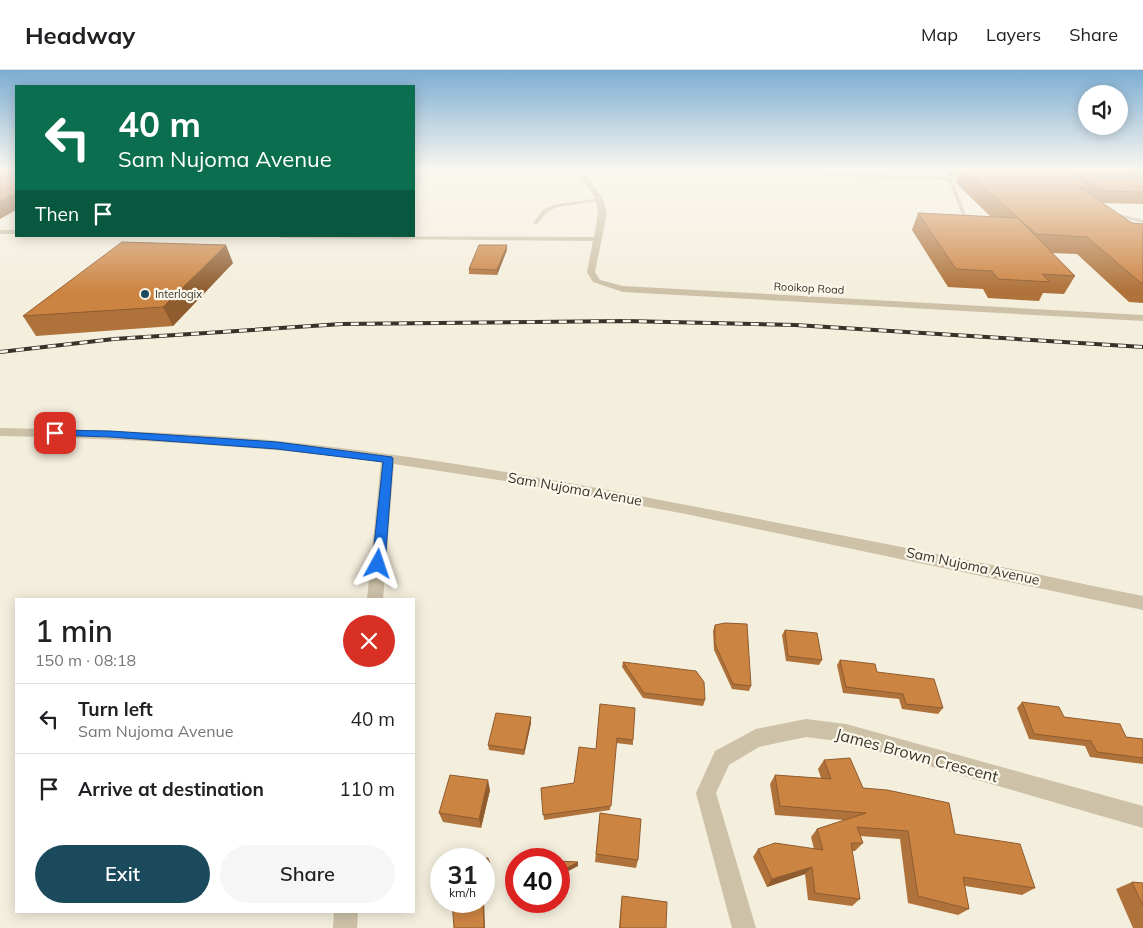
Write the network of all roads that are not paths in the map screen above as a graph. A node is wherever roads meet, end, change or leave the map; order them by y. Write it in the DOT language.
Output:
graph roads {
  1 [pos="547,210"];
  2 [pos="602,210"];
  3 [pos="962,210"];
  4 [pos="1105,210"];
  5 [pos="967,222"];
  6 [pos="1143,222"];
  7 [pos="535,223"];
  8 [pos="0,232"];
  9 [pos="15,232"];
  10 [pos="387,237"];
  11 [pos="596,239"];
  12 [pos="1143,318"];
  13 [pos="0,432"];
  14 [pos="388,459"];
  15 [pos="375,598"];
  16 [pos="1143,603"];
  17 [pos="1143,817"];
  18 [pos="346,913"];
  19 [pos="345,928"];
  20 [pos="744,928"];
  1 -- 7 [label="lane"];
  2 -- 11 [label="street, Rooikop Road"];
  3 -- 5 [label="lane"];
  4 -- 6 [label="lane"];
  8 -- 9 [label="street"];
  10 -- 11 [label="street"];
  11 -- 12 [label="street, Rooikop Road"];
  13 -- 14 [label="street, Sam Nujoma Avenue"];
  14 -- 15 [label="street"];
  14 -- 16 [label="street, Sam Nujoma Avenue"];
  17 -- 20 [label="street, James Brown Crescent"];
  18 -- 19 [label="street"];
}
